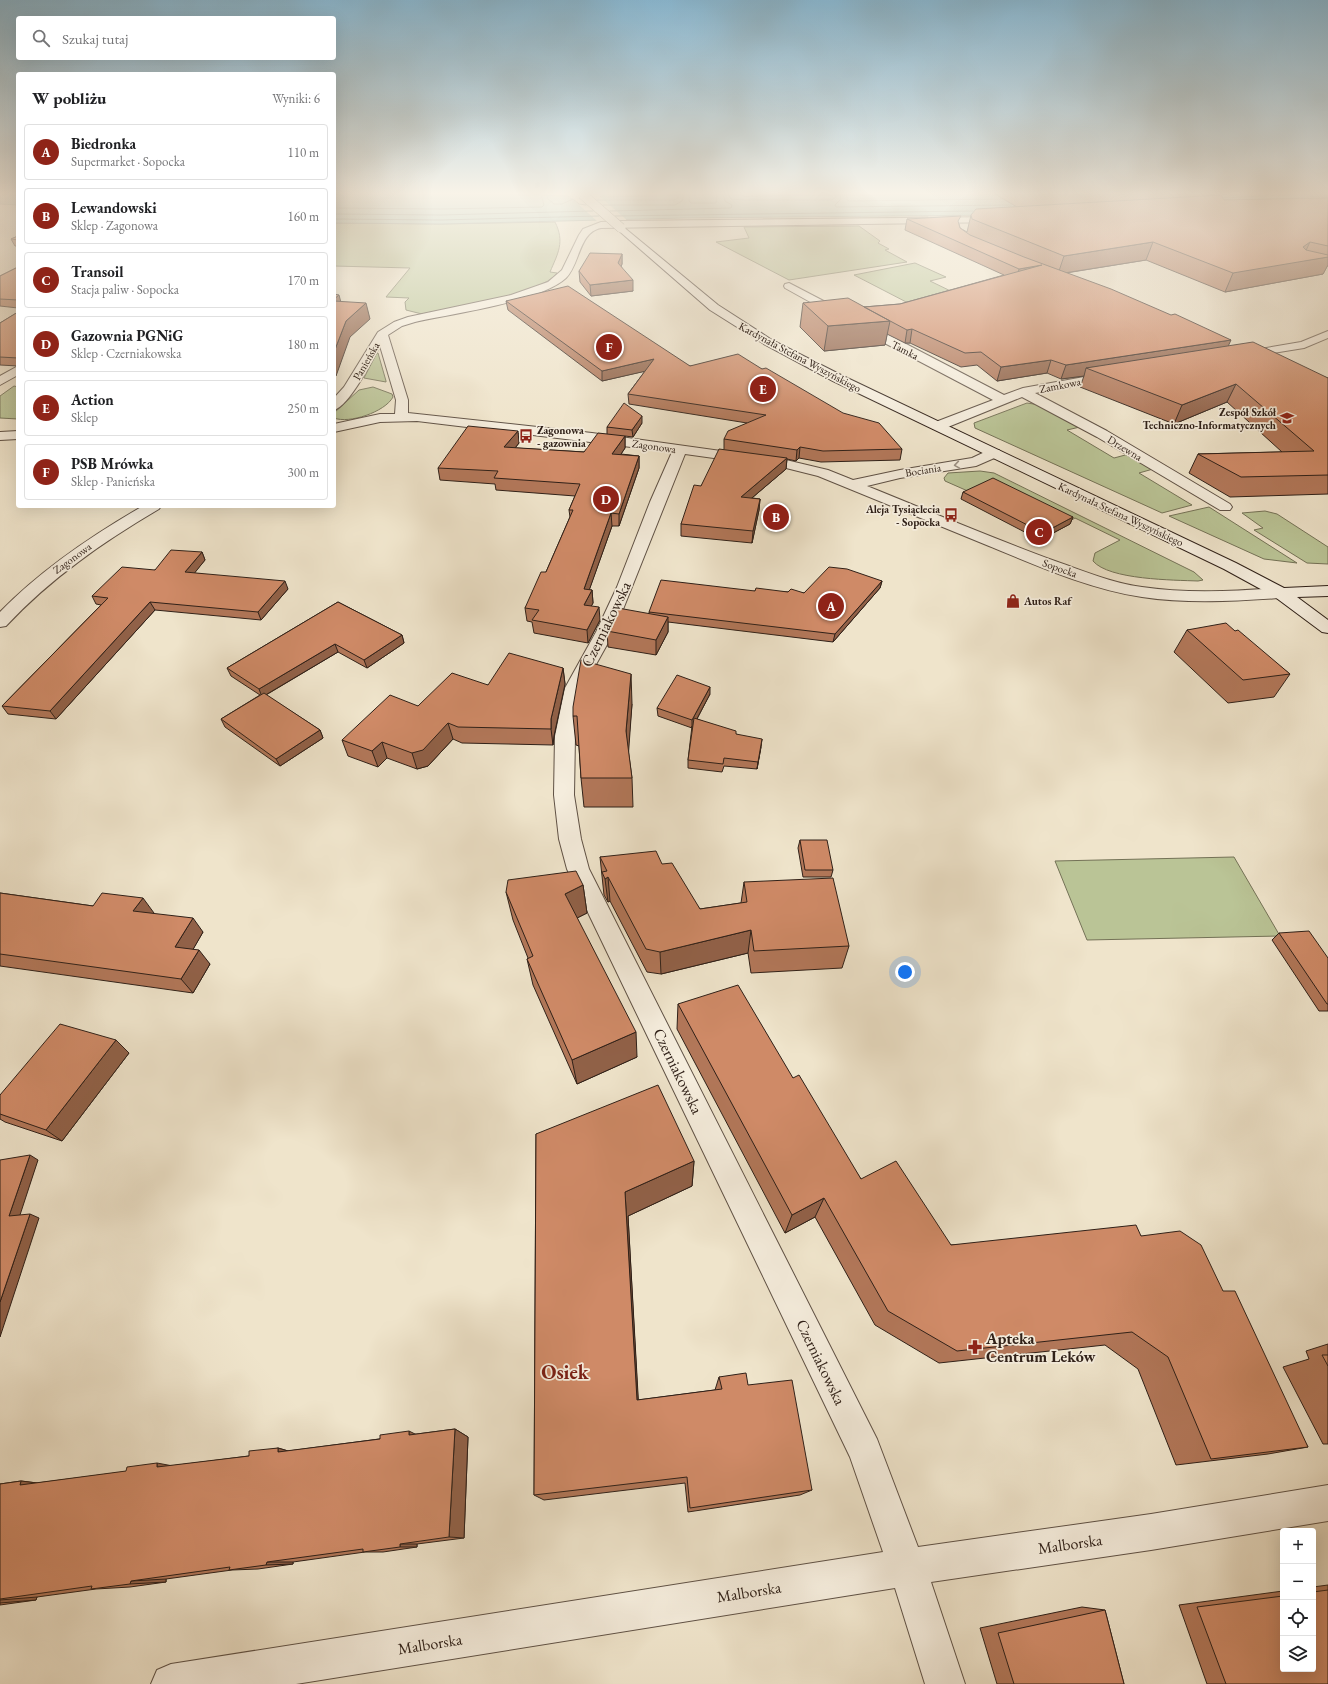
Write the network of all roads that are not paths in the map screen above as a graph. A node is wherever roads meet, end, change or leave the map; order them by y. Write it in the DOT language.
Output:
graph roads {
  1 [pos="564,273"];
  2 [pos="674,273"];
  3 [pos="789,286"];
  4 [pos="382,334"];
  5 [pos="1328,334"];
  6 [pos="1236,355"];
  7 [pos="16,371"];
  8 [pos="1120,374"];
  9 [pos="0,381"];
  10 [pos="1023,392"];
  11 [pos="1001,399"];
  12 [pos="336,404"];
  13 [pos="401,416"];
  14 [pos="938,426"];
  15 [pos="336,428"];
  16 [pos="16,435"];
  17 [pos="0,436"];
  18 [pos="680,450"];
  19 [pos="994,453"];
  20 [pos="851,485"];
  21 [pos="1225,507"];
  22 [pos="151,508"];
  23 [pos="1328,591"];
  24 [pos="1281,593"];
  25 [pos="0,622"];
  26 [pos="1328,628"];
  27 [pos="1328,1503"];
  28 [pos="907,1567"];
  29 [pos="171,1684"];
  30 [pos="945,1684"];
  1 -- 4 [label="street, Panieńska"];
  2 -- 14 [label="street, Kardynała Stefana Wyszyńskiego"];
  3 -- 11 [label="street, Tamka"];
  4 -- 12 [label="street, Panieńska"];
  4 -- 13 [label="street, Panieńska"];
  5 -- 6 [label="street"];
  7 -- 9 [label="street"];
  8 -- 10 [label="street, Zamkowa"];
  10 -- 11 [label="street, Zamkowa"];
  10 -- 21 [label="street, Drzewna"];
  11 -- 14 [label="street, Zamkowa"];
  13 -- 15 [label="street, Zagonowa"];
  13 -- 18 [label="street, Zagonowa"];
  14 -- 19 [label="street, Kardynała Stefana Wyszyńskiego"];
  16 -- 17 [label="street"];
  18 -- 20 [label="street, Zagonowa"];
  18 -- 28 [label="street, Czerniakowska"];
  19 -- 20 [label="street, Bociania, one-way"];
  19 -- 24 [label="street, Kardynała Stefana Wyszyńskiego"];
  20 -- 24 [label="street, Sopocka"];
  22 -- 25 [label="street, Zagonowa"];
  23 -- 24 [label="street, Sopocka"];
  24 -- 26 [label="street, Kardynała Stefana Wyszyńskiego"];
  27 -- 28 [label="street, Malborska"];
  28 -- 29 [label="street, Malborska"];
  28 -- 30 [label="street, Czerniakowska"];
}
